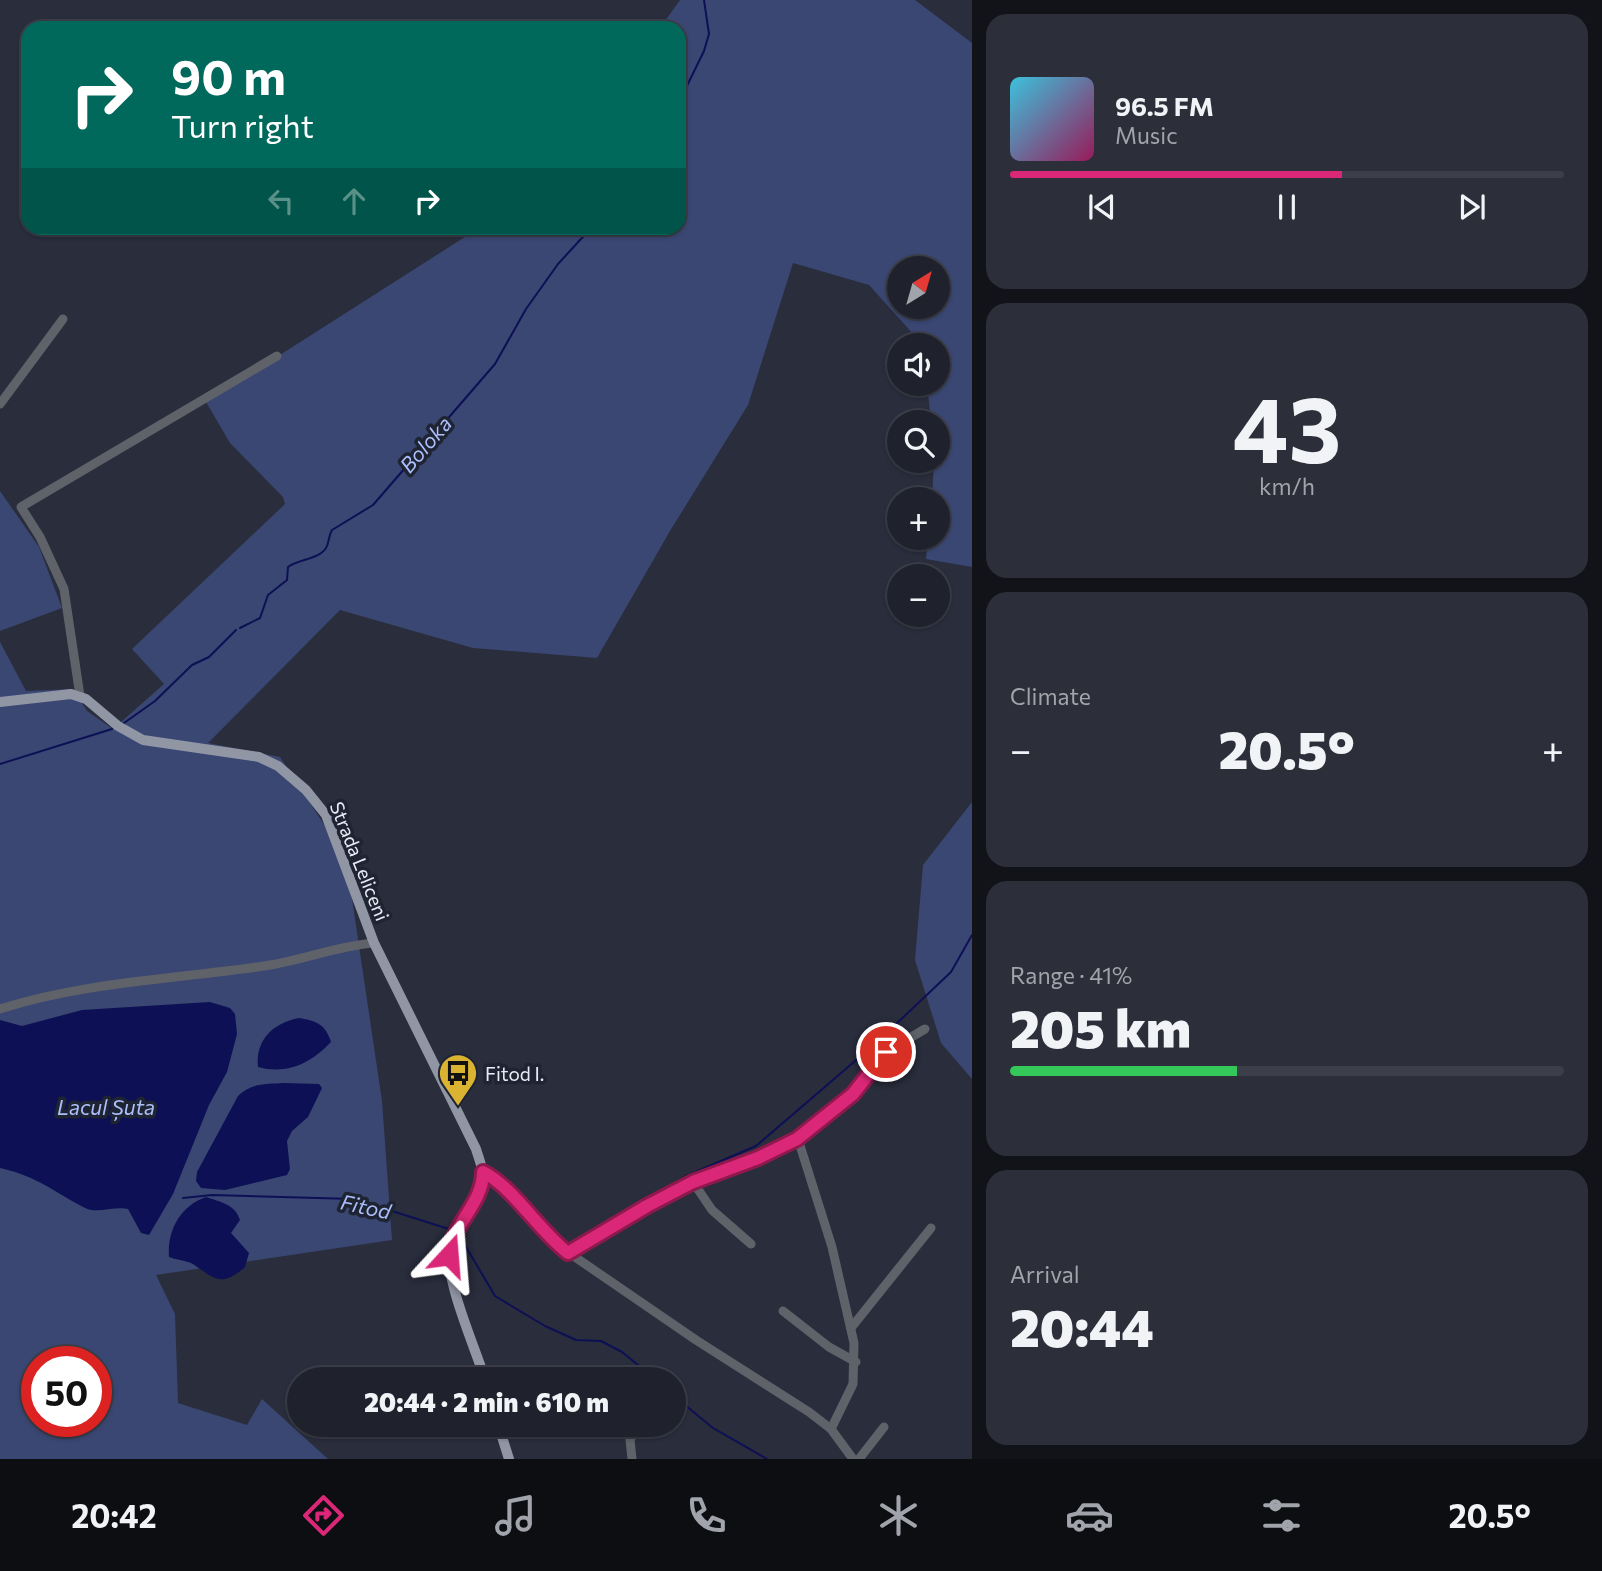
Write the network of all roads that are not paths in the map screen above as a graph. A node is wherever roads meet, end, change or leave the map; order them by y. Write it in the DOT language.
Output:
graph roads {
  1 [pos="63,319"];
  2 [pos="277,356"];
  3 [pos="0,404"];
  4 [pos="80,696"];
  5 [pos="0,702"];
  6 [pos="374,943"];
  7 [pos="0,1009"];
  8 [pos="925,1029"];
  9 [pos="797,1139"];
  10 [pos="483,1172"];
  11 [pos="693,1182"];
  12 [pos="931,1228"];
  13 [pos="751,1244"];
  14 [pos="568,1253"];
  15 [pos="783,1311"];
  16 [pos="851,1328"];
  17 [pos="856,1362"];
  18 [pos="481,1367"];
  19 [pos="884,1427"];
  20 [pos="831,1429"];
  21 [pos="502,1437"];
  22 [pos="632,1437"];
  23 [pos="509,1459"];
  24 [pos="632,1459"];
  25 [pos="853,1459"];
  26 [pos="859,1459"];
  1 -- 3 [label="street"];
  2 -- 4 [label="street"];
  4 -- 5 [label="main road"];
  4 -- 6 [label="main road, Strada Leliceni"];
  6 -- 7 [label="street"];
  6 -- 10 [label="main road, Strada Leliceni"];
  8 -- 9 [label="street"];
  9 -- 11 [label="street"];
  9 -- 16 [label="street"];
  10 -- 14 [label="street"];
  10 -- 18 [label="main road"];
  11 -- 13 [label="street"];
  11 -- 14 [label="street"];
  12 -- 16 [label="street"];
  14 -- 20 [label="street"];
  15 -- 17 [label="street"];
  16 -- 17 [label="street"];
  17 -- 20 [label="street"];
  19 -- 26 [label="street"];
  20 -- 25 [label="street"];
  21 -- 23 [label="main road"];
  22 -- 24 [label="street"];
}
